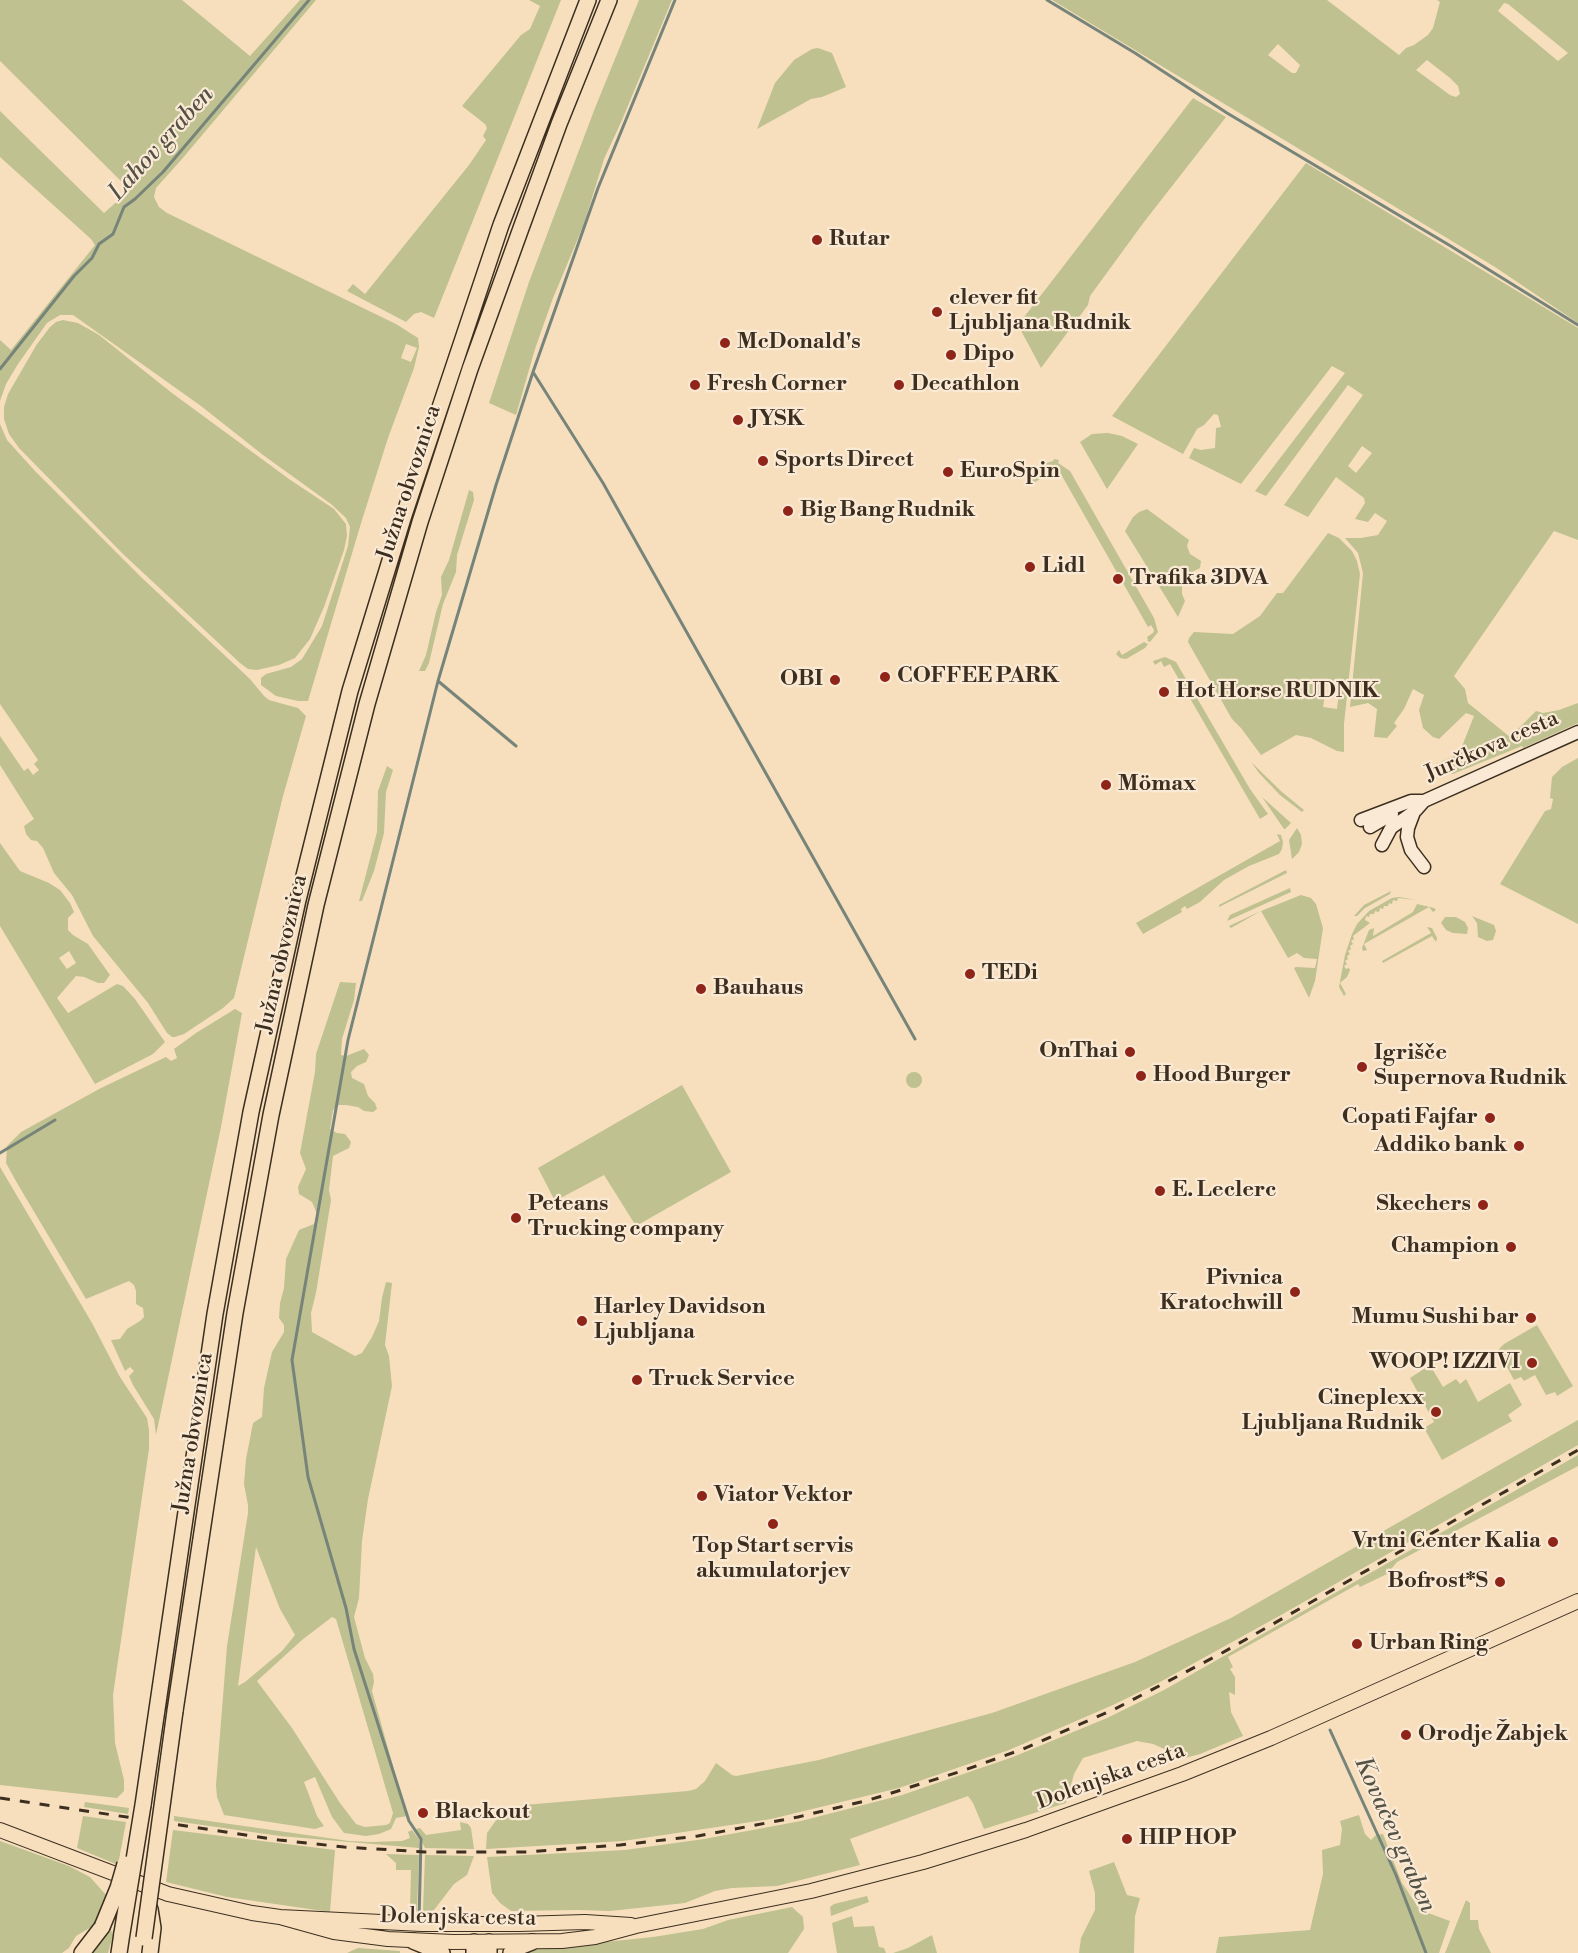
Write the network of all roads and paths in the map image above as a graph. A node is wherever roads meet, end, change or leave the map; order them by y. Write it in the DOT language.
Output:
graph roads {
  1 [pos="588,0"];
  2 [pos="609,0"];
  3 [pos="1578,732"];
  4 [pos="1424,801"];
  5 [pos="1414,812"];
  6 [pos="1365,824"];
  7 [pos="1382,845"];
  8 [pos="1424,867"];
  9 [pos="1578,1601"];
  10 [pos="143,1805"];
  11 [pos="0,1830"];
  12 [pos="280,1917"];
  13 [pos="475,1925"];
  14 [pos="489,1925"];
  15 [pos="636,1926"];
  16 [pos="418,1942"];
  17 [pos="532,1942"];
  18 [pos="147,1946"];
  19 [pos="482,1947"];
  20 [pos="82,1953"];
  21 [pos="118,1953"];
  22 [pos="442,1953"];
  23 [pos="511,1953"];
  1 -- 10 [label="highway, Južna obvoznica"];
  2 -- 18 [label="highway, Južna obvoznica, bridge"];
  3 -- 4 [label="main road, Jurčkova cesta"];
  4 -- 5 [label="main road, Jurčkova cesta"];
  4 -- 6 [label="main road, Jurčkova cesta"];
  5 -- 7 [label="main road, Jurčkova cesta"];
  5 -- 8 [label="main road, Jurčkova cesta"];
  9 -- 15 [label="main road, Dolenjska cesta"];
  10 -- 20 [label="highway, bridge"];
  10 -- 21 [label="highway, Južna obvoznica, bridge"];
  11 -- 12 [label="main road, Dolenjska cesta"];
  12 -- 13 [label="main road, Dolenjska cesta"];
  12 -- 16 [label="main road, Dolenjska cesta"];
  13 -- 14 [label="main road, Dolenjska cesta"];
  13 -- 19 [label="main road"];
  14 -- 15 [label="main road, Dolenjska cesta"];
  14 -- 19 [label="main road"];
  15 -- 17 [label="main road, Dolenjska cesta"];
  16 -- 19 [label="main road, Dolenjska cesta"];
  16 -- 22 [label="highway"];
  17 -- 19 [label="main road, Dolenjska cesta"];
  17 -- 23 [label="highway"];
}
